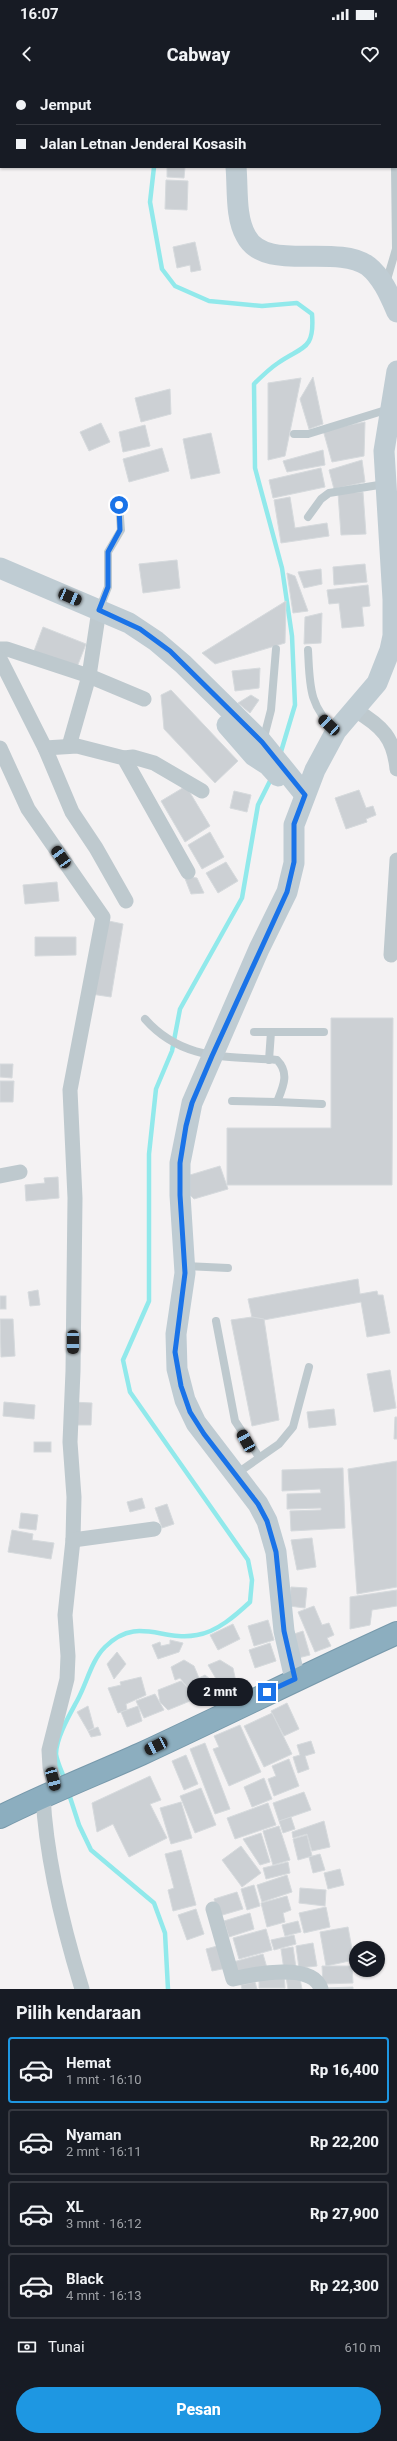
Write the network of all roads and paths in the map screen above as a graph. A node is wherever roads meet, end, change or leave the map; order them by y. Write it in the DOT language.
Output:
graph roads {
  1 [pos="236,168"];
  2 [pos="395,168"];
  3 [pos="385,287"];
  4 [pos="397,312"];
  5 [pos="397,371"];
  6 [pos="390,409"];
  7 [pos="294,434"];
  8 [pos="385,484"];
  9 [pos="119,505"];
  10 [pos="308,517"];
  11 [pos="0,568"];
  12 [pos="0,581"];
  13 [pos="395,589"];
  14 [pos="98,616"];
  15 [pos="0,649"];
  16 [pos="276,649"];
  17 [pos="308,650"];
  18 [pos="0,659"];
  19 [pos="89,676"];
  20 [pos="144,699"];
  21 [pos="355,710"];
  22 [pos="336,731"];
  23 [pos="68,746"];
  24 [pos="0,748"];
  25 [pos="45,748"];
  26 [pos="265,755"];
  27 [pos="124,758"];
  28 [pos="397,769"];
  29 [pos="296,790"];
  30 [pos="202,791"];
  31 [pos="397,860"];
  32 [pos="188,872"];
  33 [pos="126,901"];
  34 [pos="391,955"];
  35 [pos="145,1019"];
  36 [pos="254,1032"];
  37 [pos="271,1032"];
  38 [pos="324,1032"];
  39 [pos="212,1056"];
  40 [pos="269,1060"];
  41 [pos="232,1101"];
  42 [pos="276,1102"];
  43 [pos="322,1104"];
  44 [pos="20,1172"];
  45 [pos="0,1176"];
  46 [pos="185,1266"];
  47 [pos="228,1268"];
  48 [pos="216,1321"];
  49 [pos="310,1367"];
  50 [pos="259,1457"];
  51 [pos="236,1474"];
  52 [pos="154,1529"];
  53 [pos="73,1540"];
  54 [pos="397,1633"];
  55 [pos="295,1679"];
  56 [pos="61,1789"];
  57 [pos="0,1817"];
  58 [pos="214,1909"];
  59 [pos="82,1989"];
  60 [pos="321,1989"];
  1 -- 3 [label="street"];
  2 -- 3 [label="lane"];
  3 -- 4 [label="street"];
  5 -- 6 [label="street"];
  6 -- 7 [label="lane"];
  6 -- 8 [label="street"];
  8 -- 10 [label="lane"];
  8 -- 13 [label="street"];
  9 -- 14 [label="lane"];
  11 -- 14 [label="street"];
  12 -- 14 [label="street"];
  13 -- 21 [label="street"];
  14 -- 19 [label="street"];
  14 -- 26 [label="street"];
  15 -- 19 [label="street"];
  16 -- 26 [label="lane"];
  17 -- 22 [label="lane"];
  18 -- 25 [label="street"];
  19 -- 20 [label="street"];
  19 -- 23 [label="street"];
  21 -- 22 [label="street"];
  21 -- 28 [label="street"];
  22 -- 29 [label="street"];
  23 -- 25 [label="street"];
  23 -- 27 [label="street"];
  24 -- 53 [label="street"];
  25 -- 33 [label="street"];
  26 -- 29 [label="street"];
  27 -- 30 [label="street"];
  27 -- 32 [label="street"];
  29 -- 39 [label="street"];
  31 -- 34 [label="street"];
  35 -- 39 [label="lane"];
  36 -- 37 [label="lane"];
  37 -- 38 [label="lane"];
  37 -- 40 [label="lane"];
  39 -- 40 [label="lane"];
  39 -- 46 [label="street"];
  40 -- 42 [label="lane"];
  41 -- 42 [label="lane"];
  42 -- 43 [label="lane"];
  44 -- 45 [label="street"];
  46 -- 47 [label="lane"];
  46 -- 51 [label="street"];
  48 -- 50 [label="lane"];
  49 -- 50 [label="lane"];
  50 -- 51 [label="lane"];
  51 -- 55 [label="street"];
  52 -- 53 [label="street"];
  53 -- 56 [label="street"];
  54 -- 55 [label="highway"];
  55 -- 56 [label="highway"];
  56 -- 57 [label="highway"];
  56 -- 59 [label="street"];
  58 -- 60 [label="street"];
}
